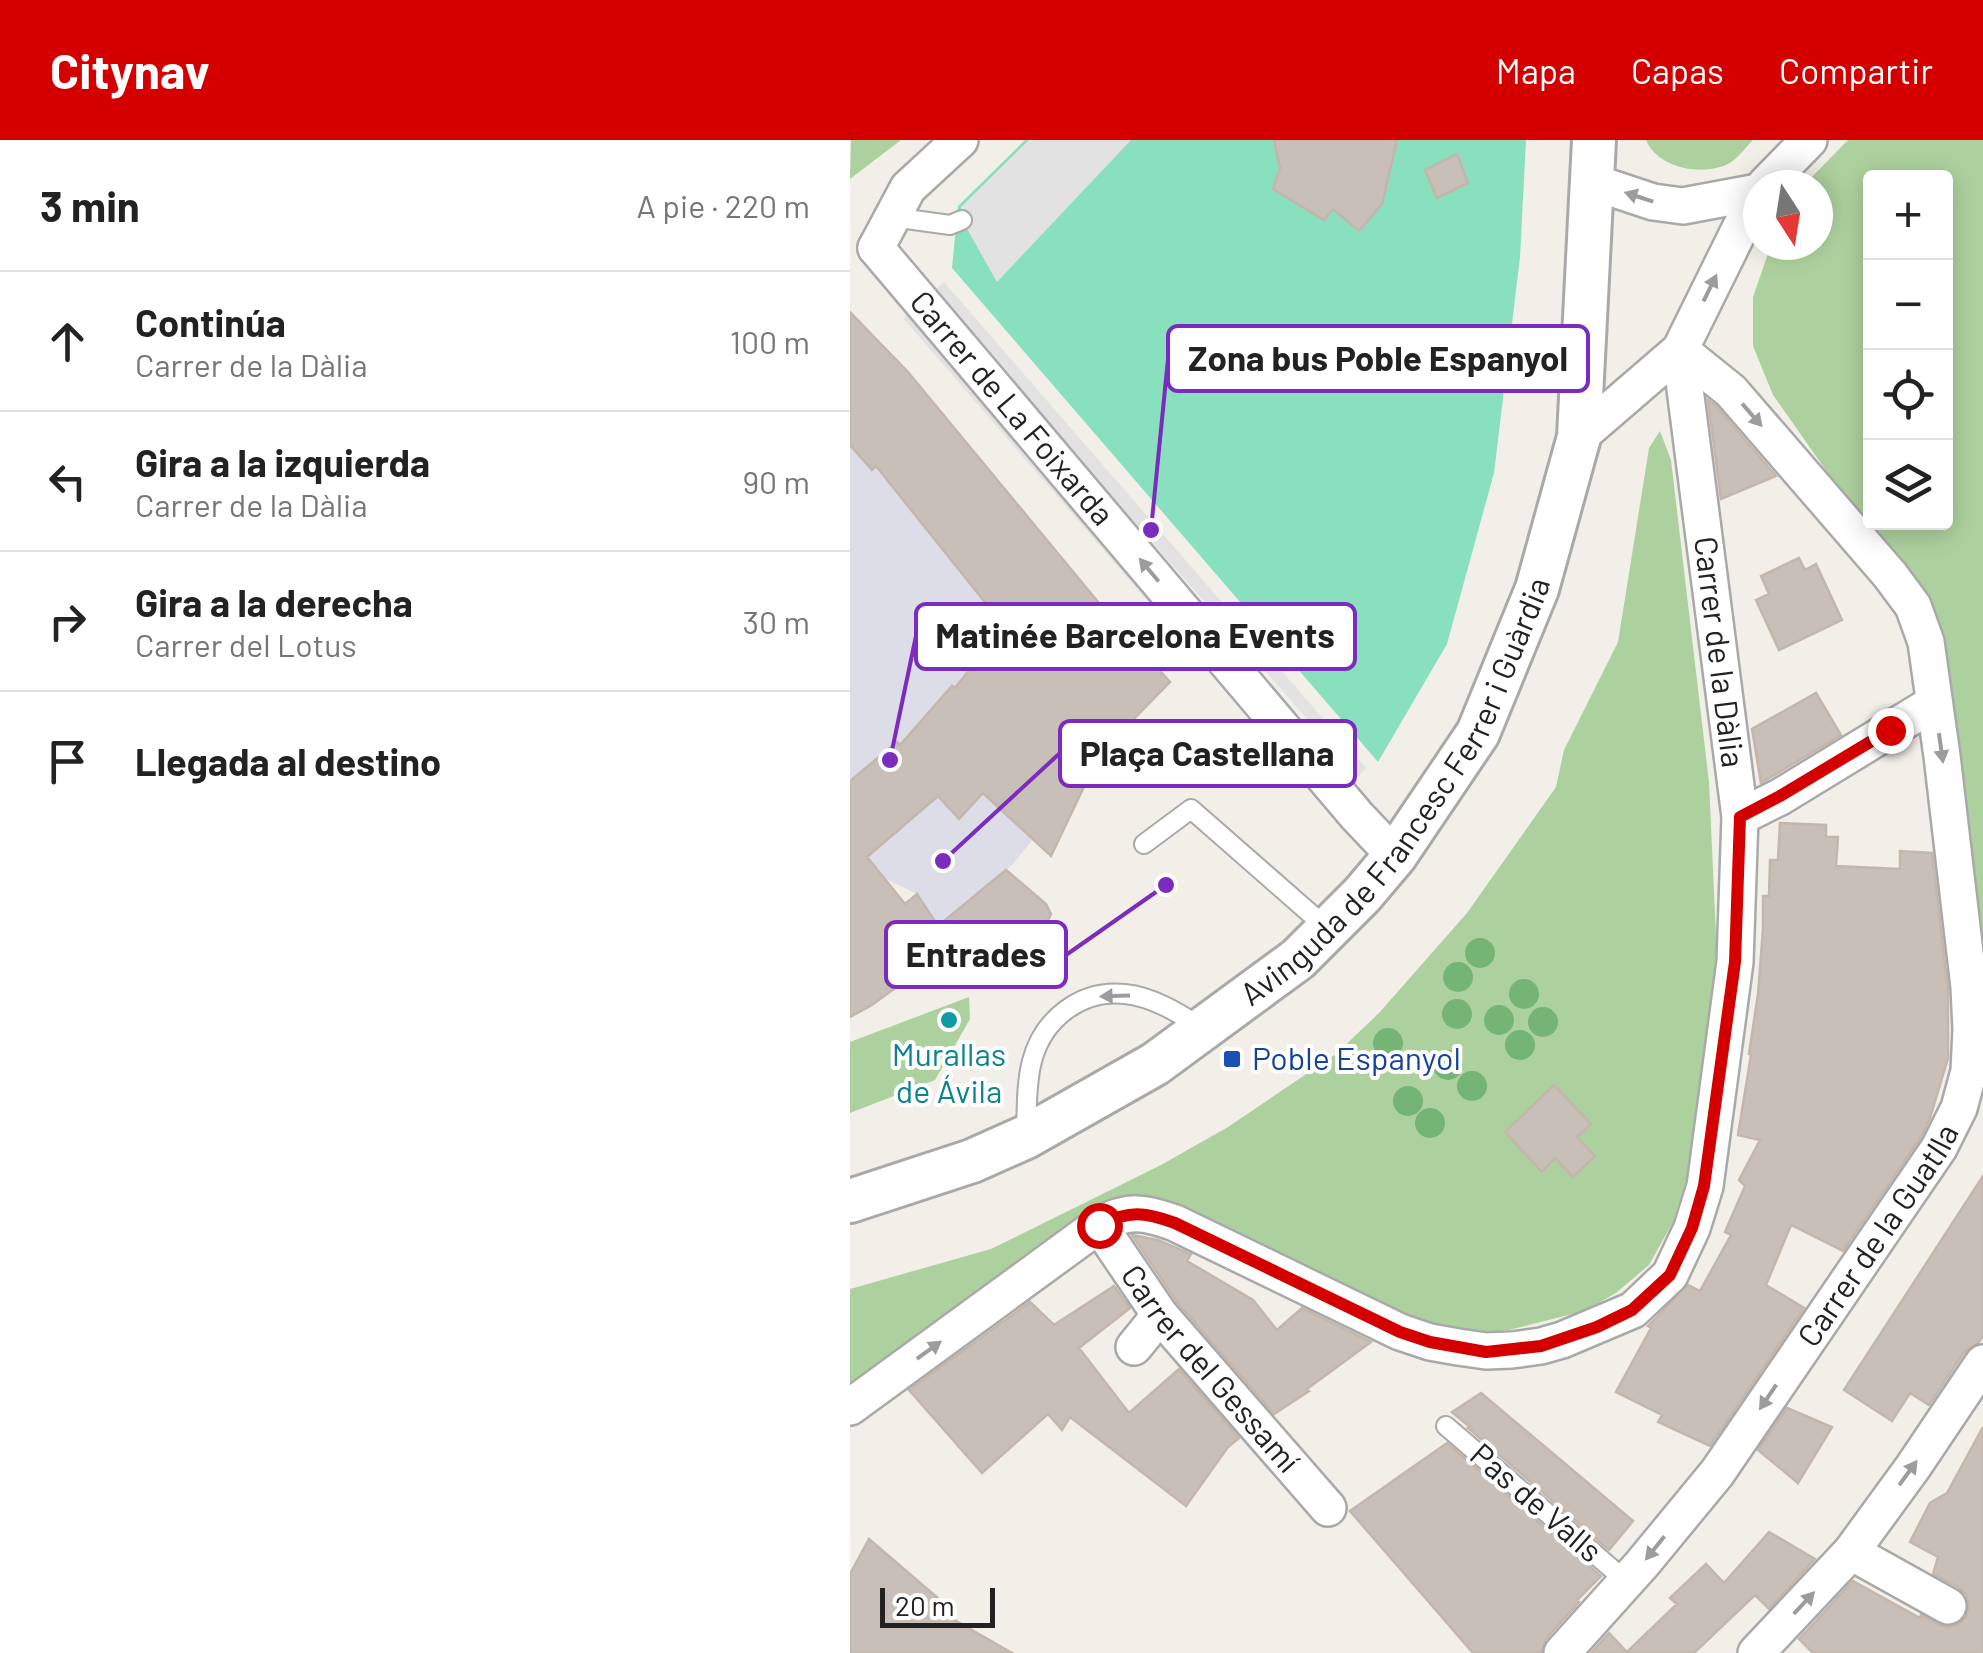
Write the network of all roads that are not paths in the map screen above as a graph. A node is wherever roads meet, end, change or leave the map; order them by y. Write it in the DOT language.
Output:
graph roads {
  1 [pos="960,140"];
  2 [pos="1809,140"];
  3 [pos="1592,161"];
  4 [pos="1780,170"];
  5 [pos="1743,195"];
  6 [pos="962,220"];
  7 [pos="1743,222"];
  8 [pos="873,242"];
  9 [pos="1680,350"];
  10 [pos="1580,437"];
  11 [pos="1934,703"];
  12 [pos="1740,817"];
  13 [pos="1144,844"];
  14 [pos="1395,856"];
  15 [pos="1328,929"];
  16 [pos="1204,1029"];
  17 [pos="1026,1136"];
  18 [pos="850,1201"];
  19 [pos="1099,1225"];
  20 [pos="1160,1315"];
  21 [pos="1134,1347"];
  22 [pos="1983,1363"];
  23 [pos="850,1407"];
  24 [pos="1446,1426"];
  25 [pos="1328,1508"];
  26 [pos="1851,1552"];
  27 [pos="1626,1580"];
  28 [pos="1948,1606"];
  29 [pos="1562,1653"];
  30 [pos="1756,1653"];
  1 -- 8 [label="street"];
  2 -- 4 [label="street"];
  5 -- 3 [label="street, one-way"];
  3 -- 10 [label="street, Avinguda de Francesc Ferrer i Guàrdia"];
  6 -- 8 [label="lane"];
  9 -- 7 [label="street, one-way"];
  14 -- 8 [label="street, Carrer de La Foixarda, one-way"];
  9 -- 10 [label="street"];
  9 -- 11 [label="street, Carrer de la Guatlla, one-way"];
  9 -- 12 [label="street, Carrer de la Dàlia"];
  10 -- 14 [label="street, Avinguda de Francesc Ferrer i Guàrdia"];
  11 -- 12 [label="street"];
  11 -- 27 [label="street, Carrer de la Guatlla, one-way"];
  12 -- 19 [label="street, Carrer de la Dàlia"];
  13 -- 15 [label="lane"];
  14 -- 15 [label="street, Avinguda de Francesc Ferrer i Guàrdia"];
  15 -- 16 [label="street, Avinguda de Francesc Ferrer i Guàrdia"];
  16 -- 17 [label="street, Avinguda de Francesc Ferrer i Guàrdia"];
  16 -- 17 [label="lane, one-way"];
  17 -- 18 [label="street, Avinguda de Francesc Ferrer i Guàrdia"];
  19 -- 20 [label="street, Carrer del Gessamí"];
  23 -- 19 [label="street, Carrer de la Dàlia, one-way"];
  20 -- 21 [label="street"];
  20 -- 25 [label="street, Carrer del Gessamí"];
  26 -- 22 [label="street, one-way"];
  24 -- 27 [label="lane, Pas de Valls"];
  26 -- 28 [label="street"];
  30 -- 26 [label="street, one-way"];
  27 -- 29 [label="street, Carrer de la Guatlla"];
}
